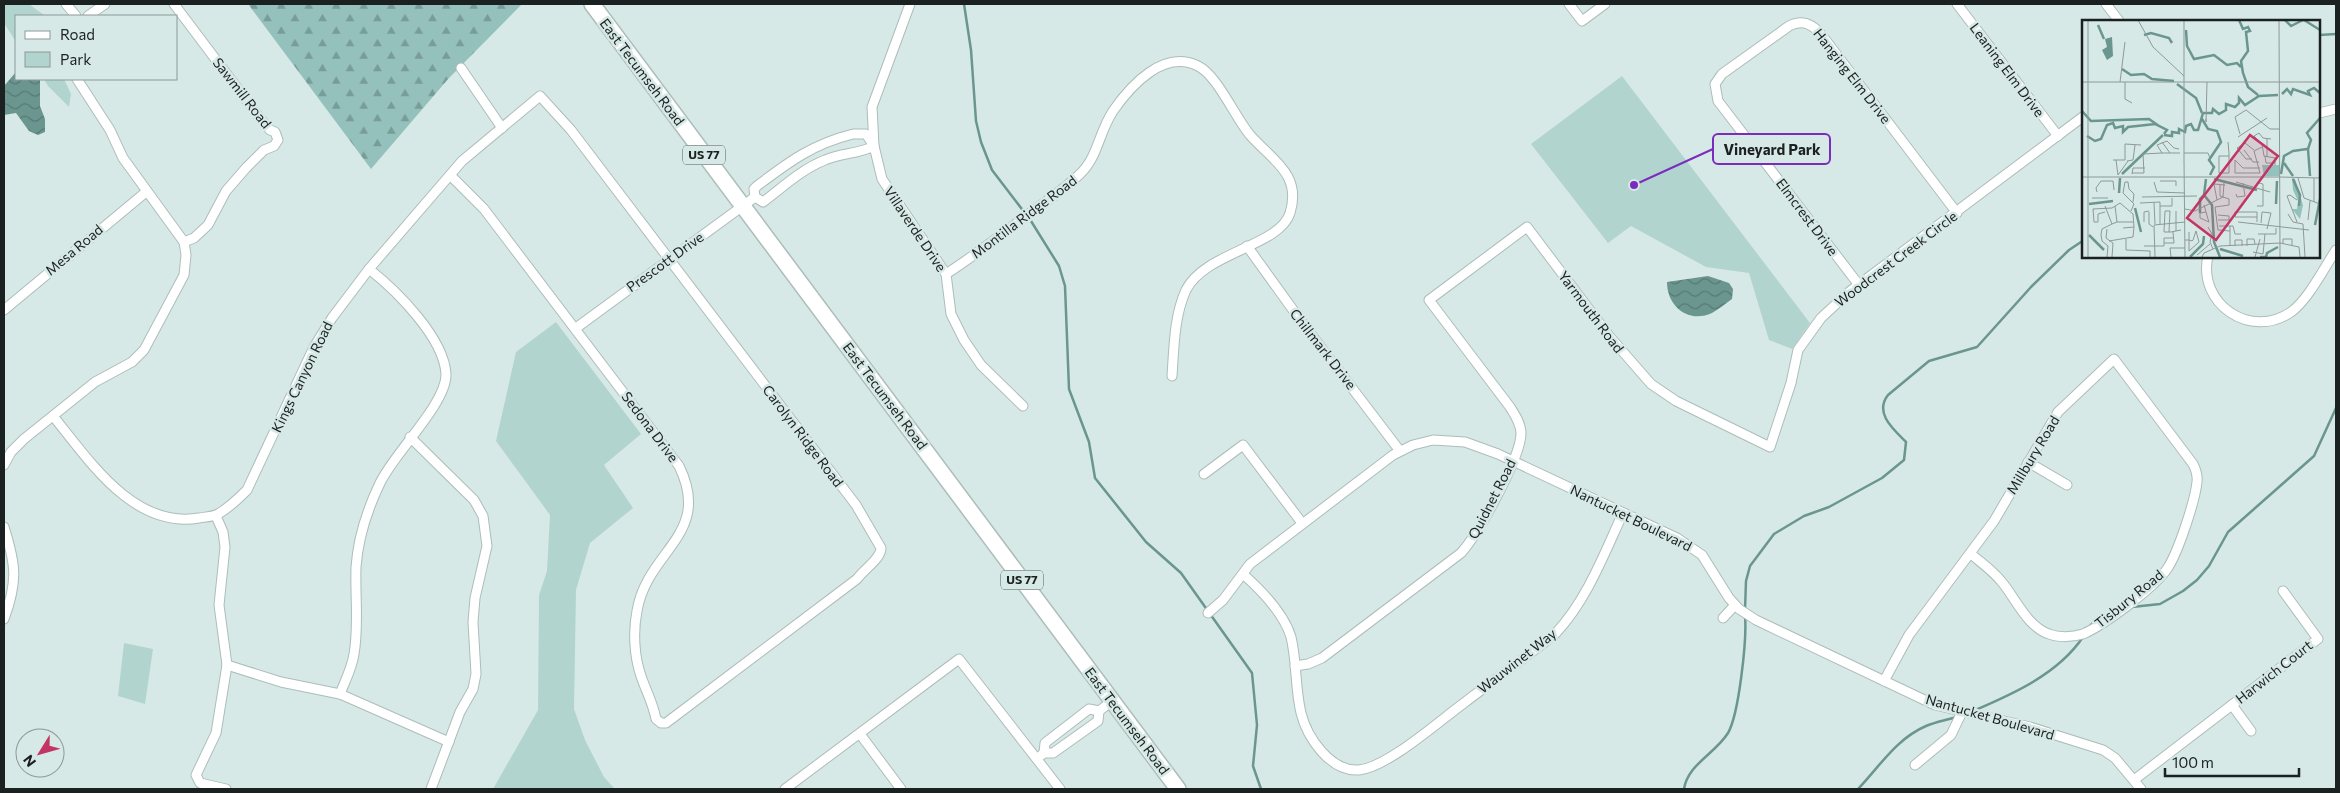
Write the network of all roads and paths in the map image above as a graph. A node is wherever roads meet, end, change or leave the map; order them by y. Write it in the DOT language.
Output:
graph roads {
  1 [pos="66,4"];
  2 [pos="105,4"];
  3 [pos="174,4"];
  4 [pos="592,4"];
  5 [pos="910,4"];
  6 [pos="1568,4"];
  7 [pos="1606,4"];
  8 [pos="1957,4"];
  9 [pos="2106,4"];
  10 [pos="75,15"];
  11 [pos="89,15"];
  12 [pos="2118,20"];
  13 [pos="461,68"];
  14 [pos="1722,74"];
  15 [pos="78,80"];
  16 [pos="540,96"];
  17 [pos="2336,109"];
  18 [pos="2320,113"];
  19 [pos="2082,118"];
  20 [pos="502,128"];
  21 [pos="2058,136"];
  22 [pos="874,146"];
  23 [pos="450,175"];
  24 [pos="146,192"];
  25 [pos="755,197"];
  26 [pos="742,206"];
  27 [pos="1956,212"];
  28 [pos="184,242"];
  29 [pos="1247,246"];
  30 [pos="2336,250"];
  31 [pos="2208,258"];
  32 [pos="669,259"];
  33 [pos="369,269"];
  34 [pos="946,274"];
  35 [pos="1859,285"];
  36 [pos="1430,300"];
  37 [pos="4,310"];
  38 [pos="576,328"];
  39 [pos="1172,376"];
  40 [pos="1023,406"];
  41 [pos="53,416"];
  42 [pos="410,437"];
  43 [pos="1770,447"];
  44 [pos="1400,451"];
  45 [pos="1512,462"];
  46 [pos="2028,462"];
  47 [pos="4,465"];
  48 [pos="1204,474"];
  49 [pos="2197,476"];
  50 [pos="2067,485"];
  51 [pos="1623,512"];
  52 [pos="216,516"];
  53 [pos="1302,523"];
  54 [pos="4,527"];
  55 [pos="1970,553"];
  56 [pos="1243,574"];
  57 [pos="2283,591"];
  58 [pos="1739,608"];
  59 [pos="1208,613"];
  60 [pos="1722,618"];
  61 [pos="4,619"];
  62 [pos="227,665"];
  63 [pos="1295,666"];
  64 [pos="1884,680"];
  65 [pos="340,694"];
  66 [pos="1112,701"];
  67 [pos="2232,705"];
  68 [pos="1099,711"];
  69 [pos="1961,716"];
  70 [pos="656,719"];
  71 [pos="2251,731"];
  72 [pos="860,734"];
  73 [pos="448,742"];
  74 [pos="1040,756"];
  75 [pos="1915,765"];
  76 [pos="2134,780"];
  77 [pos="226,789"];
  78 [pos="431,789"];
  79 [pos="785,789"];
  80 [pos="901,789"];
  81 [pos="1060,789"];
  82 [pos="1178,789"];
  83 [pos="2141,789"];
  1 -- 10 [label="street"];
  2 -- 11 [label="street"];
  3 -- 28 [label="street, Sawmill Road"];
  4 -- 26 [label="main road, East Tecumseh Road / US 77"];
  5 -- 22 [label="street, Villaverde Drive"];
  6 -- 7 [label="street"];
  8 -- 21 [label="street, Leaning Elm Drive"];
  9 -- 12 [label="street"];
  13 -- 20 [label="street"];
  14 -- 27 [label="street, Hanging Elm Drive"];
  14 -- 35 [label="street, Elmcrest Drive"];
  15 -- 24 [label="street"];
  16 -- 20 [label="street, Kings Canyon Road"];
  16 -- 32 [label="street, Carolyn Ridge Road"];
  17 -- 18 [label="street"];
  19 -- 21 [label="street, Woodcrest Creek Circle"];
  20 -- 23 [label="street, Kings Canyon Road"];
  21 -- 27 [label="street, Woodcrest Creek Circle"];
  22 -- 25 [label="street"];
  22 -- 25 [label="street"];
  22 -- 34 [label="street, Villaverde Drive"];
  23 -- 33 [label="street, Kings Canyon Road"];
  23 -- 38 [label="street, Sedona Drive"];
  24 -- 28 [label="street"];
  24 -- 37 [label="street, Mesa Road"];
  25 -- 26 [label="street, Prescott Drive"];
  26 -- 32 [label="street, Prescott Drive"];
  26 -- 66 [label="main road, East Tecumseh Road / US 77"];
  27 -- 35 [label="street, Woodcrest Creek Circle"];
  28 -- 41 [label="street"];
  29 -- 34 [label="street, Montilla Ridge Road"];
  29 -- 39 [label="street, Montilla Ridge Road"];
  29 -- 44 [label="street, Chillmark Drive"];
  30 -- 31 [label="street"];
  32 -- 38 [label="street, Prescott Drive"];
  32 -- 70 [label="street, Carolyn Ridge Road"];
  33 -- 42 [label="street"];
  33 -- 52 [label="street, Kings Canyon Road"];
  34 -- 40 [label="street, Villaverde Drive"];
  35 -- 43 [label="street, Woodcrest Creek Circle"];
  36 -- 43 [label="street, Yarmouth Road"];
  36 -- 45 [label="street, Quidnet Road"];
  38 -- 70 [label="street, Sedona Drive"];
  41 -- 47 [label="street"];
  41 -- 52 [label="street, Kings Canyon Road"];
  42 -- 65 [label="street"];
  42 -- 73 [label="street"];
  44 -- 45 [label="street, Nantucket Boulevard"];
  44 -- 53 [label="street, Nantucket Boulevard"];
  45 -- 51 [label="street, Nantucket Boulevard"];
  45 -- 63 [label="street, Quidnet Road"];
  46 -- 49 [label="street, Millbury Road"];
  46 -- 50 [label="street"];
  46 -- 55 [label="street, Millbury Road"];
  48 -- 53 [label="street"];
  49 -- 55 [label="street, Tisbury Road"];
  51 -- 58 [label="street, Nantucket Boulevard"];
  51 -- 63 [label="street, Wauwinet Way"];
  52 -- 62 [label="street"];
  53 -- 56 [label="street, Nantucket Boulevard"];
  54 -- 61 [label="street"];
  55 -- 64 [label="street, Millbury Road"];
  56 -- 59 [label="street, Nantucket Boulevard"];
  56 -- 63 [label="street"];
  57 -- 67 [label="street, Harwich Court"];
  58 -- 60 [label="street"];
  58 -- 64 [label="street, Nantucket Boulevard"];
  62 -- 65 [label="street"];
  62 -- 77 [label="street"];
  64 -- 69 [label="street, Nantucket Boulevard"];
  65 -- 73 [label="street"];
  66 -- 68 [label="street"];
  66 -- 82 [label="main road, East Tecumseh Road / US 77"];
  67 -- 71 [label="street, Harwich Court"];
  67 -- 76 [label="street, Harwich Court"];
  68 -- 74 [label="street"];
  68 -- 74 [label="street"];
  69 -- 75 [label="street"];
  69 -- 76 [label="street, Nantucket Boulevard"];
  72 -- 74 [label="street"];
  72 -- 79 [label="street"];
  72 -- 80 [label="street"];
  73 -- 78 [label="street"];
  74 -- 81 [label="street"];
  76 -- 83 [label="street, Nantucket Boulevard"];
}
